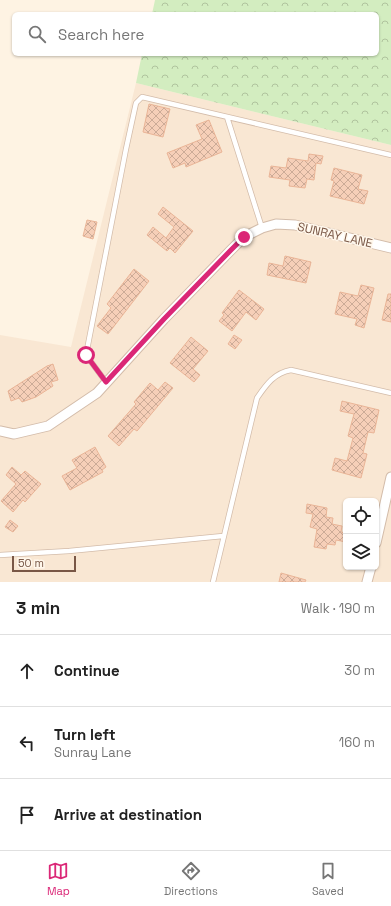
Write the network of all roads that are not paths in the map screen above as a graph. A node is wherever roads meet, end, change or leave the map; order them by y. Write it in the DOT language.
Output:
graph roads {
  1 [pos="227,117"];
  2 [pos="391,155"];
  3 [pos="262,228"];
  4 [pos="391,248"];
  5 [pos="106,382"];
  6 [pos="391,393"];
  7 [pos="0,431"];
  8 [pos="391,477"];
  9 [pos="378,534"];
  10 [pos="223,536"];
  11 [pos="0,555"];
  12 [pos="369,570"];
  13 [pos="213,582"];
  14 [pos="367,582"];
  1 -- 2 [label="lane"];
  1 -- 3 [label="lane"];
  1 -- 5 [label="lane"];
  3 -- 4 [label="street, SUNRAY LANE"];
  3 -- 5 [label="street, SUNRAY LANE"];
  5 -- 7 [label="street, SUNRAY LANE"];
  6 -- 10 [label="lane"];
  8 -- 9 [label="street"];
  10 -- 11 [label="lane"];
  10 -- 13 [label="lane"];
  12 -- 14 [label="street"];
}
